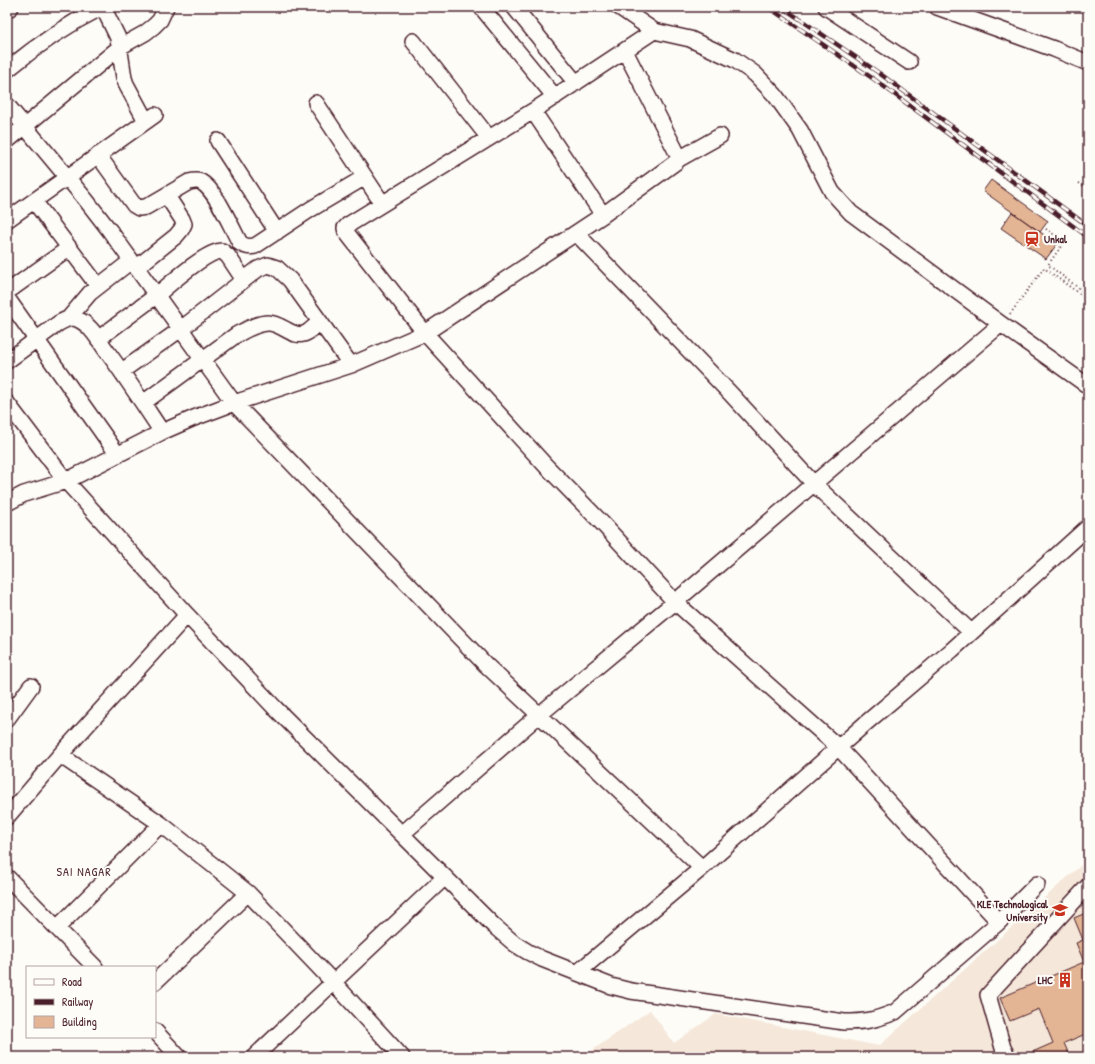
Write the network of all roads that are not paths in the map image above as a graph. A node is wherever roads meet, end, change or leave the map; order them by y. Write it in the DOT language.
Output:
graph roads {
  1 [pos="11,7"];
  2 [pos="102,7"];
  3 [pos="166,7"];
  4 [pos="514,7"];
  5 [pos="619,7"];
  6 [pos="826,7"];
  7 [pos="937,7"];
  8 [pos="482,8"];
  9 [pos="7,10"];
  10 [pos="654,31"];
  11 [pos="413,41"];
  12 [pos="120,47"];
  13 [pos="625,51"];
  14 [pos="909,62"];
  15 [pos="1088,63"];
  16 [pos="7,70"];
  17 [pos="576,83"];
  18 [pos="555,97"];
  19 [pos="316,103"];
  20 [pos="7,105"];
  21 [pos="533,112"];
  22 [pos="24,127"];
  23 [pos="720,136"];
  24 [pos="489,138"];
  25 [pos="7,141"];
  26 [pos="218,141"];
  27 [pos="98,155"];
  28 [pos="679,159"];
  29 [pos="67,177"];
  30 [pos="365,177"];
  31 [pos="167,196"];
  32 [pos="34,201"];
  33 [pos="382,203"];
  34 [pos="603,215"];
  35 [pos="7,220"];
  36 [pos="278,232"];
  37 [pos="576,233"];
  38 [pos="69,248"];
  39 [pos="133,264"];
  40 [pos="244,280"];
  41 [pos="98,286"];
  42 [pos="7,292"];
  43 [pos="156,295"];
  44 [pos="7,298"];
  45 [pos="68,319"];
  46 [pos="320,322"];
  47 [pos="1002,324"];
  48 [pos="181,329"];
  49 [pos="425,333"];
  50 [pos="36,339"];
  51 [pos="98,339"];
  52 [pos="202,359"];
  53 [pos="7,361"];
  54 [pos="351,365"];
  55 [pos="122,371"];
  56 [pos="1088,386"];
  57 [pos="7,403"];
  58 [pos="143,403"];
  59 [pos="234,403"];
  60 [pos="162,432"];
  61 [pos="118,455"];
  62 [pos="66,481"];
  63 [pos="814,484"];
  64 [pos="7,503"];
  65 [pos="1088,527"];
  66 [pos="675,602"];
  67 [pos="187,615"];
  68 [pos="971,632"];
  69 [pos="31,686"];
  70 [pos="539,715"];
  71 [pos="7,719"];
  72 [pos="838,747"];
  73 [pos="60,755"];
  74 [pos="7,817"];
  75 [pos="161,824"];
  76 [pos="402,834"];
  77 [pos="702,868"];
  78 [pos="445,876"];
  79 [pos="7,877"];
  80 [pos="1037,884"];
  81 [pos="1088,886"];
  82 [pos="248,894"];
  83 [pos="999,922"];
  84 [pos="57,928"];
  85 [pos="94,966"];
  86 [pos="577,973"];
  87 [pos="156,981"];
  88 [pos="334,983"];
  89 [pos="156,1032"];
  90 [pos="179,1057"];
  91 [pos="254,1057"];
  92 [pos="402,1057"];
  93 [pos="1008,1057"];
  1 -- 9 [label="street"];
  2 -- 12 [label="street"];
  2 -- 16 [label="street"];
  3 -- 12 [label="street"];
  4 -- 17 [label="street"];
  5 -- 10 [label="street"];
  6 -- 14 [label="street"];
  7 -- 15 [label="street"];
  8 -- 18 [label="street"];
  10 -- 13 [label="street"];
  10 -- 47 [label="street"];
  11 -- 24 [label="street"];
  12 -- 22 [label="street"];
  12 -- 27 [label="street"];
  13 -- 17 [label="street"];
  13 -- 28 [label="street"];
  17 -- 18 [label="street"];
  18 -- 21 [label="street"];
  19 -- 30 [label="street"];
  20 -- 22 [label="street"];
  21 -- 24 [label="street"];
  21 -- 34 [label="street"];
  22 -- 25 [label="street"];
  22 -- 29 [label="street"];
  23 -- 28 [label="street"];
  24 -- 33 [label="street"];
  26 -- 36 [label="street"];
  27 -- 29 [label="street"];
  27 -- 31 [label="street"];
  28 -- 34 [label="street"];
  29 -- 32 [label="street"];
  29 -- 39 [label="street"];
  30 -- 33 [label="street"];
  30 -- 36 [label="street"];
  31 -- 36 [label="street"];
  31 -- 39 [label="street"];
  32 -- 35 [label="street"];
  32 -- 38 [label="street"];
  33 -- 49 [label="street"];
  34 -- 37 [label="street"];
  37 -- 49 [label="street"];
  37 -- 63 [label="street"];
  38 -- 41 [label="street"];
  38 -- 42 [label="street"];
  39 -- 41 [label="street"];
  39 -- 43 [label="street"];
  40 -- 43 [label="street"];
  40 -- 46 [label="street"];
  40 -- 48 [label="street"];
  41 -- 45 [label="street"];
  43 -- 48 [label="street"];
  43 -- 51 [label="street"];
  44 -- 50 [label="street"];
  45 -- 50 [label="street"];
  45 -- 51 [label="street"];
  46 -- 52 [label="street"];
  46 -- 54 [label="street"];
  47 -- 56 [label="street"];
  47 -- 63 [label="street"];
  48 -- 52 [label="street"];
  48 -- 55 [label="street"];
  49 -- 54 [label="street"];
  49 -- 66 [label="street"];
  50 -- 53 [label="street"];
  50 -- 61 [label="street"];
  51 -- 55 [label="street"];
  52 -- 58 [label="street"];
  52 -- 59 [label="street"];
  54 -- 59 [label="street"];
  55 -- 58 [label="street"];
  57 -- 62 [label="street"];
  58 -- 60 [label="street"];
  59 -- 60 [label="street"];
  59 -- 70 [label="street"];
  60 -- 61 [label="street"];
  61 -- 62 [label="street"];
  62 -- 64 [label="street"];
  62 -- 67 [label="street"];
  63 -- 66 [label="street"];
  63 -- 68 [label="street"];
  65 -- 68 [label="street"];
  66 -- 70 [label="street"];
  66 -- 72 [label="street"];
  67 -- 73 [label="street"];
  67 -- 76 [label="street"];
  68 -- 72 [label="street"];
  69 -- 71 [label="street"];
  70 -- 76 [label="street"];
  70 -- 77 [label="street"];
  72 -- 77 [label="street"];
  72 -- 83 [label="street"];
  73 -- 74 [label="street"];
  73 -- 75 [label="street"];
  75 -- 82 [label="street"];
  75 -- 84 [label="street"];
  76 -- 78 [label="street"];
  77 -- 86 [label="street"];
  78 -- 86 [label="street"];
  78 -- 88 [label="street"];
  79 -- 84 [label="street"];
  80 -- 83 [label="street"];
  81 -- 93 [label="street"];
  82 -- 87 [label="street"];
  82 -- 88 [label="street"];
  83 -- 86 [label="street"];
  84 -- 85 [label="street"];
  88 -- 91 [label="street"];
  88 -- 92 [label="street"];
  89 -- 90 [label="street"];
}
